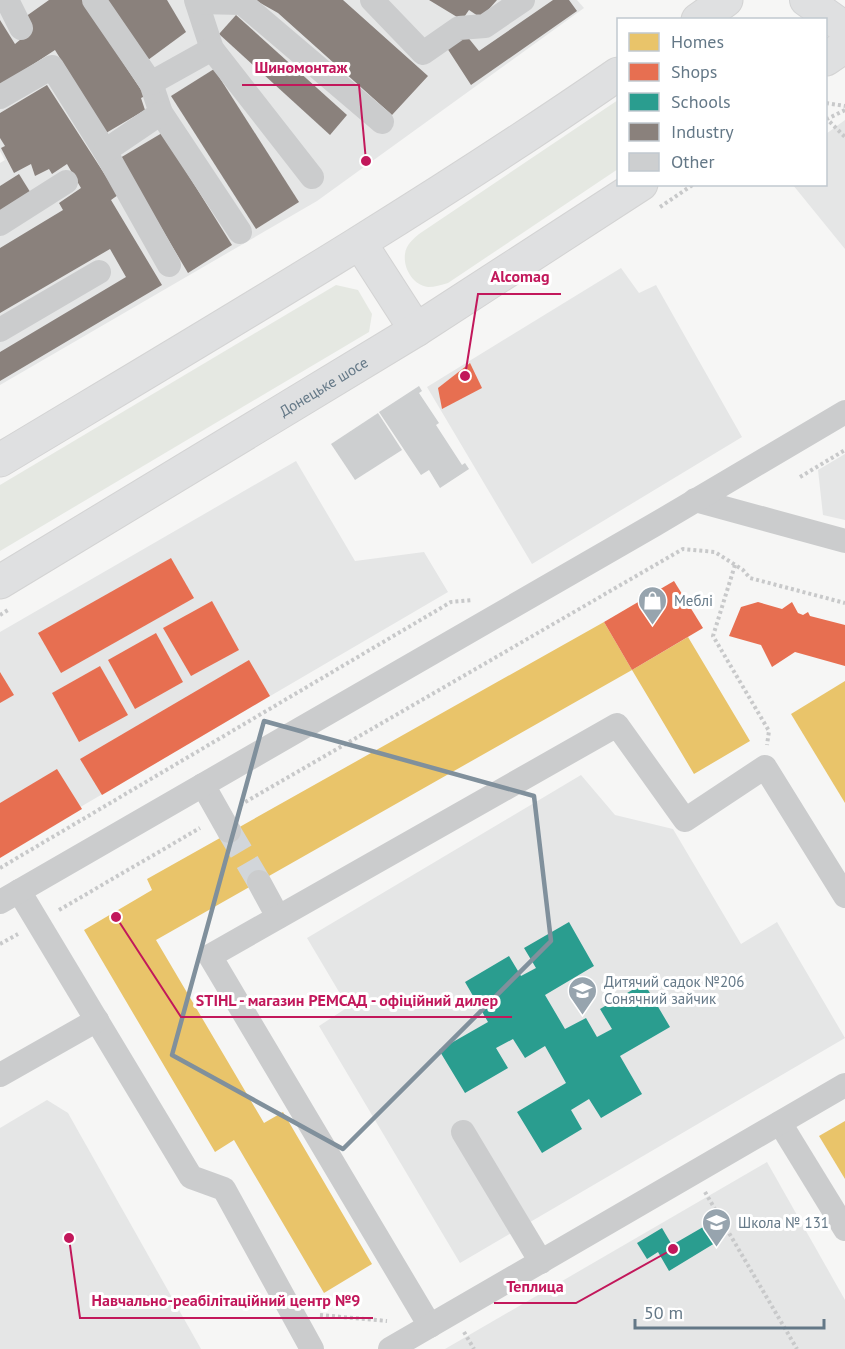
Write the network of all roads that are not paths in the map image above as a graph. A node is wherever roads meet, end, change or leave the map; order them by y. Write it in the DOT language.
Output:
graph roads {
  1 [pos="7,0"];
  2 [pos="94,0"];
  3 [pos="372,0"];
  4 [pos="523,0"];
  5 [pos="726,0"];
  6 [pos="806,0"];
  7 [pos="197,1"];
  8 [pos="701,18"];
  9 [pos="21,28"];
  10 [pos="845,28"];
  11 [pos="845,46"];
  12 [pos="212,49"];
  13 [pos="827,58"];
  14 [pos="617,75"];
  15 [pos="151,83"];
  16 [pos="0,97"];
  17 [pos="161,113"];
  18 [pos="382,122"];
  19 [pos="105,151"];
  20 [pos="312,177"];
  21 [pos="66,182"];
  22 [pos="638,186"];
  23 [pos="0,225"];
  24 [pos="240,232"];
  25 [pos="360,243"];
  26 [pos="169,265"];
  27 [pos="99,272"];
  28 [pos="0,330"];
  29 [pos="416,330"];
  30 [pos="845,412"];
  31 [pos="0,460"];
  32 [pos="695,500"];
  33 [pos="845,541"];
  34 [pos="0,582"];
  35 [pos="203,785"];
  36 [pos="225,824"];
  37 [pos="837,865"];
  38 [pos="259,882"];
  39 [pos="845,896"];
  40 [pos="10,897"];
  41 [pos="278,917"];
  42 [pos="97,1020"];
  43 [pos="0,1075"];
  44 [pos="845,1085"];
  45 [pos="780,1123"];
  46 [pos="463,1132"];
  47 [pos="845,1229"];
  48 [pos="541,1262"];
  49 [pos="430,1326"];
  50 [pos="312,1349"];
  51 [pos="390,1349"];
  1 -- 9 [label="street"];
  2 -- 15 [label="street"];
  3 -- 4 [label="street"];
  5 -- 8 [label="highway"];
  6 -- 10 [label="main road"];
  7 -- 12 [label="street"];
  7 -- 18 [label="street"];
  11 -- 13 [label="highway"];
  12 -- 15 [label="street"];
  12 -- 20 [label="street"];
  14 -- 25 [label="highway"];
  15 -- 17 [label="street"];
  16 -- 19 [label="street"];
  17 -- 19 [label="street"];
  17 -- 24 [label="street"];
  19 -- 26 [label="street"];
  21 -- 23 [label="street"];
  22 -- 29 [label="highway, Донецьке шосе"];
  25 -- 29 [label="highway"];
  25 -- 31 [label="highway"];
  27 -- 28 [label="street"];
  29 -- 34 [label="highway, Донецьке шосе"];
  30 -- 32 [label="street"];
  32 -- 33 [label="street"];
  32 -- 35 [label="street"];
  35 -- 36 [label="street"];
  35 -- 40 [label="street"];
  37 -- 39 [label="street"];
  37 -- 41 [label="street"];
  38 -- 41 [label="street"];
  40 -- 42 [label="street"];
  41 -- 49 [label="street"];
  42 -- 43 [label="street"];
  42 -- 50 [label="street"];
  44 -- 45 [label="street"];
  45 -- 47 [label="street"];
  45 -- 48 [label="street"];
  46 -- 48 [label="street"];
  48 -- 49 [label="street"];
  49 -- 51 [label="street"];
}
